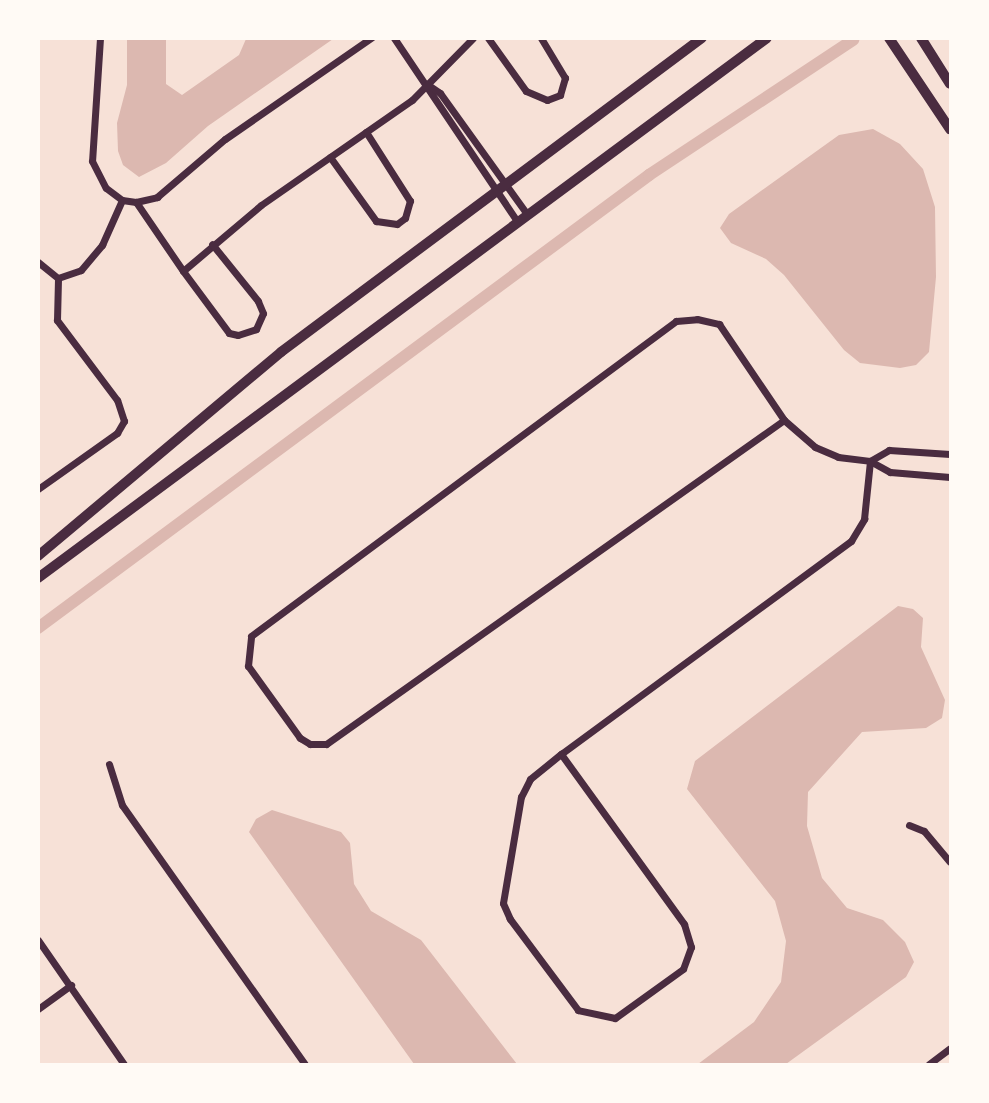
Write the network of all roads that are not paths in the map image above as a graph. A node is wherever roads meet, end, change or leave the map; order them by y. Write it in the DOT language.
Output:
graph roads {
  1 [pos="100,38"];
  2 [pos="371,38"];
  3 [pos="394,38"];
  4 [pos="473,38"];
  5 [pos="488,38"];
  6 [pos="541,38"];
  7 [pos="702,38"];
  8 [pos="767,38"];
  9 [pos="889,38"];
  10 [pos="921,38"];
  11 [pos="426,84"];
  12 [pos="950,84"];
  13 [pos="460,121"];
  14 [pos="452,128"];
  15 [pos="950,130"];
  16 [pos="366,132"];
  17 [pos="330,157"];
  18 [pos="506,183"];
  19 [pos="495,191"];
  20 [pos="122,200"];
  21 [pos="136,202"];
  22 [pos="527,214"];
  23 [pos="517,221"];
  24 [pos="212,244"];
  25 [pos="38,262"];
  26 [pos="183,271"];
  27 [pos="58,278"];
  28 [pos="784,420"];
  29 [pos="950,454"];
  30 [pos="870,461"];
  31 [pos="950,477"];
  32 [pos="38,489"];
  33 [pos="38,556"];
  34 [pos="38,578"];
  35 [pos="561,754"];
  36 [pos="109,764"];
  37 [pos="909,825"];
  38 [pos="950,862"];
  39 [pos="38,940"];
  40 [pos="71,985"];
  41 [pos="38,1009"];
  42 [pos="950,1048"];
  43 [pos="124,1065"];
  44 [pos="305,1065"];
  45 [pos="929,1065"];
  1 -- 20 [label="street"];
  2 -- 21 [label="street"];
  3 -- 11 [label="street"];
  4 -- 11 [label="street"];
  5 -- 6 [label="street"];
  7 -- 18 [label="main road"];
  8 -- 22 [label="main road"];
  9 -- 15 [label="street"];
  10 -- 12 [label="street"];
  11 -- 13 [label="street"];
  11 -- 14 [label="street"];
  11 -- 16 [label="street"];
  13 -- 14 [label="street"];
  13 -- 18 [label="street"];
  14 -- 19 [label="street"];
  16 -- 17 [label="street"];
  16 -- 17 [label="street"];
  17 -- 24 [label="street"];
  18 -- 19 [label="main road"];
  18 -- 22 [label="street"];
  19 -- 23 [label="street"];
  19 -- 33 [label="main road"];
  20 -- 21 [label="street"];
  20 -- 27 [label="street"];
  21 -- 26 [label="street"];
  22 -- 23 [label="main road"];
  23 -- 34 [label="main road"];
  24 -- 26 [label="street"];
  24 -- 26 [label="street"];
  25 -- 27 [label="street"];
  27 -- 32 [label="street"];
  28 -- 28 [label="street"];
  28 -- 30 [label="street"];
  29 -- 30 [label="street"];
  30 -- 31 [label="street"];
  30 -- 35 [label="street"];
  35 -- 35 [label="street"];
  36 -- 44 [label="street"];
  37 -- 38 [label="street"];
  39 -- 40 [label="street"];
  40 -- 41 [label="street"];
  40 -- 43 [label="street"];
  42 -- 45 [label="street"];
}
